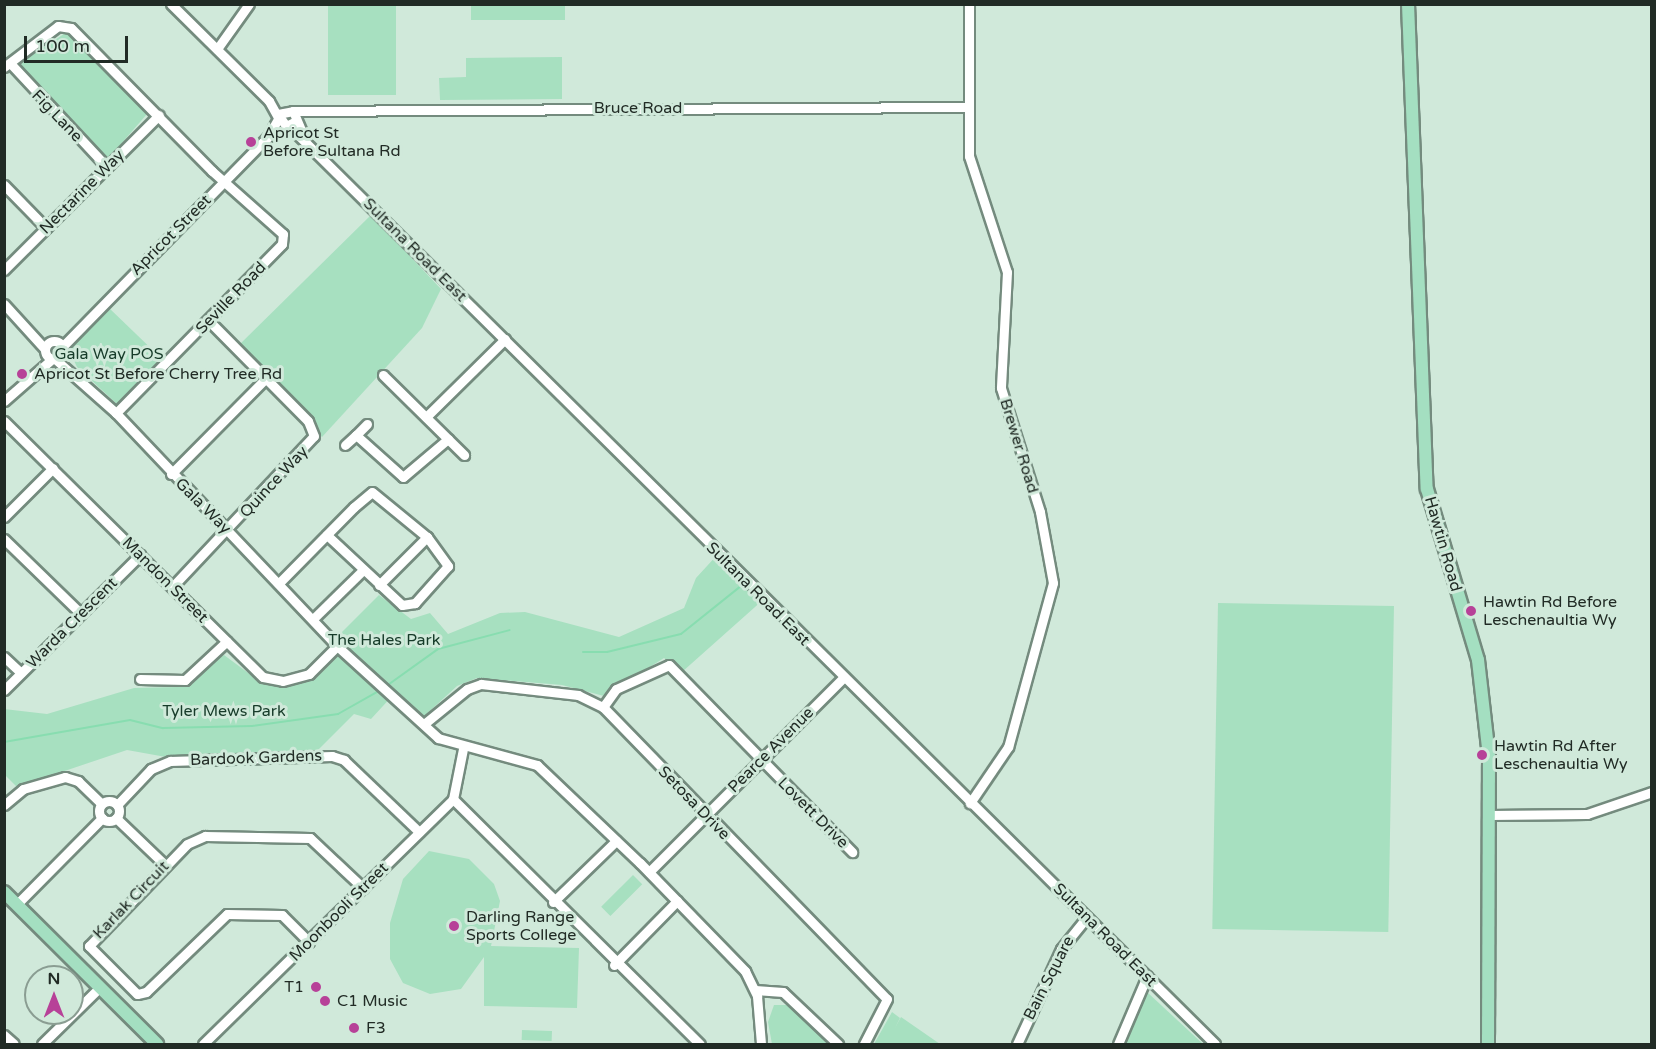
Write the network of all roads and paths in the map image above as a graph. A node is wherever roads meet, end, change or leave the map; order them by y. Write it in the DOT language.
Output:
graph roads {
  1 [pos="171,4"];
  2 [pos="249,4"];
  3 [pos="969,4"];
  4 [pos="1408,4"];
  5 [pos="217,49"];
  6 [pos="7,65"];
  7 [pos="269,101"];
  8 [pos="968,108"];
  9 [pos="159,115"];
  10 [pos="278,118"];
  11 [pos="291,119"];
  12 [pos="267,138"];
  13 [pos="107,167"];
  14 [pos="226,181"];
  15 [pos="4,185"];
  16 [pos="46,228"];
  17 [pos="4,270"];
  18 [pos="4,304"];
  19 [pos="209,321"];
  20 [pos="505,339"];
  21 [pos="53,351"];
  22 [pos="383,375"];
  23 [pos="266,378"];
  24 [pos="4,401"];
  25 [pos="116,413"];
  26 [pos="426,417"];
  27 [pos="4,421"];
  28 [pos="367,424"];
  29 [pos="356,435"];
  30 [pos="448,440"];
  31 [pos="345,446"];
  32 [pos="464,455"];
  33 [pos="53,468"];
  34 [pos="171,474"];
  35 [pos="4,517"];
  36 [pos="228,531"];
  37 [pos="327,535"];
  38 [pos="427,537"];
  39 [pos="4,539"];
  40 [pos="140,555"];
  41 [pos="363,570"];
  42 [pos="280,582"];
  43 [pos="379,585"];
  44 [pos="172,587"];
  45 [pos="81,614"];
  46 [pos="315,617"];
  47 [pos="227,641"];
  48 [pos="337,644"];
  49 [pos="4,657"];
  50 [pos="21,673"];
  51 [pos="843,678"];
  52 [pos="140,679"];
  53 [pos="4,690"];
  54 [pos="603,707"];
  55 [pos="424,724"];
  56 [pos="463,749"];
  57 [pos="761,761"];
  58 [pos="1652,792"];
  59 [pos="449,801"];
  60 [pos="970,803"];
  61 [pos="102,804"];
  62 [pos="4,805"];
  63 [pos="117,805"];
  64 [pos="705,815"];
  65 [pos="1490,815"];
  66 [pos="102,818"];
  67 [pos="116,818"];
  68 [pos="419,832"];
  69 [pos="616,841"];
  70 [pos="852,852"];
  71 [pos="165,865"];
  72 [pos="649,872"];
  73 [pos="363,888"];
  74 [pos="4,892"];
  75 [pos="677,901"];
  76 [pos="553,902"];
  77 [pos="17,904"];
  78 [pos="1088,917"];
  79 [pos="309,942"];
  80 [pos="614,965"];
  81 [pos="1147,976"];
  82 [pos="100,987"];
  83 [pos="756,993"];
  84 [pos="4,1035"];
  85 [pos="14,1044"];
  86 [pos="42,1044"];
  87 [pos="158,1044"];
  88 [pos="203,1044"];
  89 [pos="700,1044"];
  90 [pos="761,1044"];
  91 [pos="838,1044"];
  92 [pos="864,1044"];
  93 [pos="1017,1044"];
  94 [pos="1118,1044"];
  95 [pos="1215,1044"];
  96 [pos="1488,1044"];
  1 -- 5 [label="street"];
  2 -- 5 [label="street"];
  3 -- 8 [label="street, Brewer Road"];
  4 -- 65 [label="main road, Hawtin Road"];
  5 -- 7 [label="street"];
  6 -- 9 [label="street"];
  6 -- 13 [label="street, Fig Lane"];
  7 -- 10 [label="street"];
  7 -- 11 [label="street"];
  8 -- 11 [label="street, Bruce Road"];
  8 -- 60 [label="street, Brewer Road"];
  9 -- 13 [label="street, Nectarine Way"];
  9 -- 14 [label="street"];
  10 -- 11 [label="street, Sultana Road East"];
  10 -- 12 [label="street, Apricot Street"];
  11 -- 12 [label="street, Apricot Street"];
  11 -- 20 [label="street, Sultana Road East"];
  12 -- 14 [label="street, Apricot Street"];
  13 -- 16 [label="street, Nectarine Way"];
  14 -- 19 [label="street, Seville Road"];
  14 -- 21 [label="street, Apricot Street"];
  15 -- 16 [label="street"];
  16 -- 17 [label="street, Nectarine Way"];
  18 -- 21 [label="street, Gala Way"];
  19 -- 23 [label="street, Quince Way"];
  19 -- 25 [label="street, Seville Road"];
  20 -- 26 [label="street"];
  20 -- 51 [label="street, Sultana Road East"];
  21 -- 24 [label="street, Apricot Street"];
  21 -- 25 [label="street, Gala Way"];
  22 -- 26 [label="street"];
  23 -- 34 [label="street"];
  23 -- 36 [label="street, Quince Way"];
  25 -- 34 [label="street, Gala Way"];
  26 -- 30 [label="street"];
  27 -- 33 [label="street, Mandon Street"];
  28 -- 29 [label="street"];
  29 -- 30 [label="street"];
  29 -- 31 [label="street"];
  30 -- 32 [label="street"];
  33 -- 35 [label="street"];
  33 -- 40 [label="street, Mandon Street"];
  34 -- 36 [label="street, Gala Way"];
  36 -- 42 [label="street, Gala Way"];
  36 -- 44 [label="street, Quince Way"];
  37 -- 38 [label="street"];
  37 -- 41 [label="street"];
  37 -- 42 [label="street"];
  38 -- 43 [label="street"];
  38 -- 43 [label="street"];
  39 -- 45 [label="street"];
  40 -- 44 [label="street, Mandon Street"];
  40 -- 45 [label="street, Warda Crescent"];
  41 -- 43 [label="street"];
  41 -- 46 [label="street"];
  42 -- 46 [label="street, Gala Way"];
  44 -- 47 [label="street, Mandon Street"];
  45 -- 50 [label="street, Warda Crescent"];
  46 -- 48 [label="street, Gala Way"];
  47 -- 48 [label="street, Mandon Street"];
  47 -- 52 [label="street"];
  48 -- 55 [label="street, Gala Way"];
  49 -- 50 [label="street"];
  50 -- 53 [label="street, Warda Crescent"];
  51 -- 57 [label="street, Pearce Avenue"];
  51 -- 60 [label="street, Sultana Road East"];
  54 -- 55 [label="street, Setosa Drive"];
  54 -- 57 [label="street, Lovett Drive"];
  54 -- 64 [label="street, Setosa Drive"];
  55 -- 56 [label="street, Gala Way"];
  56 -- 59 [label="street"];
  56 -- 69 [label="street, Gala Way"];
  57 -- 64 [label="street, Pearce Avenue"];
  57 -- 70 [label="street, Lovett Drive"];
  58 -- 65 [label="street"];
  59 -- 68 [label="street, Moonbooli Street"];
  59 -- 76 [label="street"];
  60 -- 78 [label="street, Sultana Road East"];
  61 -- 62 [label="street"];
  61 -- 63 [label="street"];
  61 -- 66 [label="street"];
  63 -- 67 [label="street"];
  63 -- 68 [label="street, Bardook Gardens"];
  64 -- 72 [label="street, Pearce Avenue"];
  64 -- 92 [label="street, Setosa Drive"];
  65 -- 96 [label="main road, Hawtin Road"];
  66 -- 67 [label="street"];
  66 -- 77 [label="street"];
  67 -- 71 [label="street"];
  68 -- 73 [label="street, Moonbooli Street"];
  69 -- 72 [label="street, Gala Way"];
  69 -- 76 [label="street"];
  71 -- 73 [label="street, Karlak Circuit"];
  71 -- 79 [label="street, Karlak Circuit"];
  72 -- 75 [label="street, Gala Way"];
  73 -- 79 [label="street, Moonbooli Street"];
  74 -- 77 [label="main road"];
  75 -- 80 [label="street"];
  75 -- 83 [label="street, Gala Way"];
  76 -- 80 [label="street"];
  77 -- 82 [label="main road"];
  78 -- 81 [label="street, Sultana Road East"];
  78 -- 93 [label="street, Bain Square"];
  79 -- 88 [label="street, Moonbooli Street"];
  80 -- 89 [label="street"];
  81 -- 94 [label="street"];
  81 -- 95 [label="street, Sultana Road East"];
  82 -- 86 [label="street"];
  82 -- 87 [label="main road"];
  83 -- 90 [label="street"];
  83 -- 91 [label="street"];
  84 -- 85 [label="street"];
}
